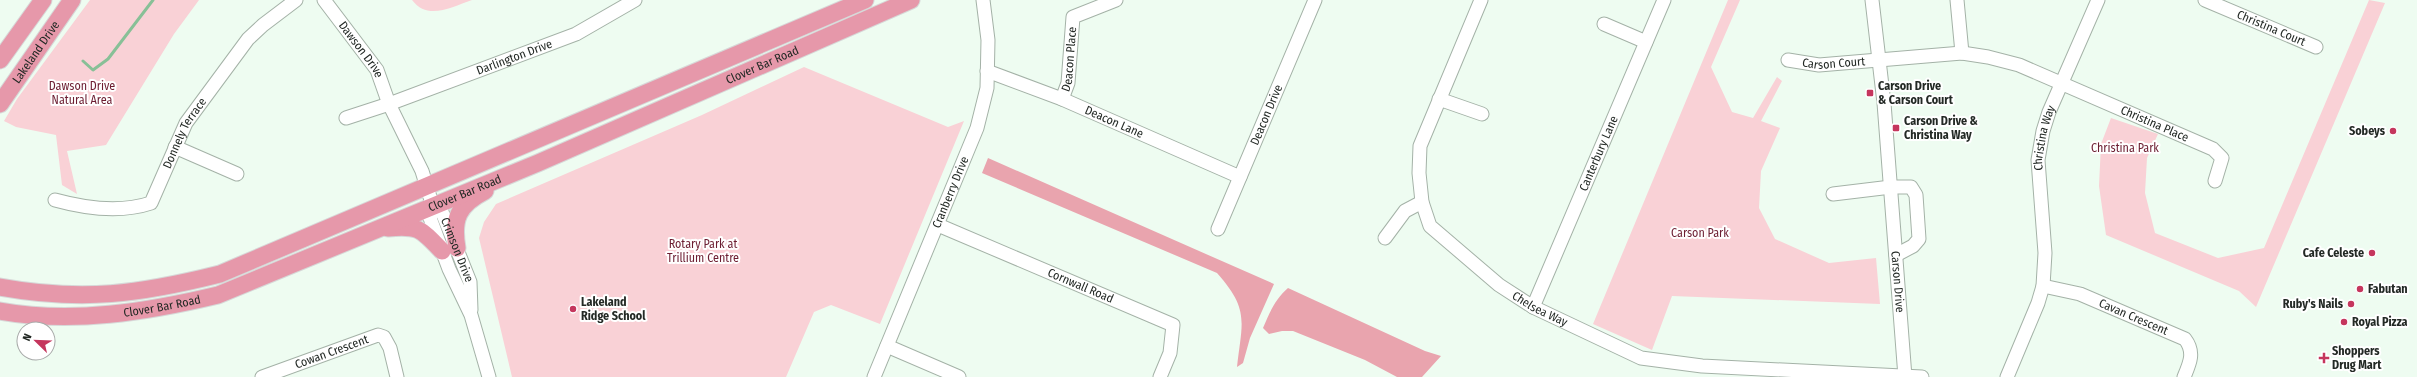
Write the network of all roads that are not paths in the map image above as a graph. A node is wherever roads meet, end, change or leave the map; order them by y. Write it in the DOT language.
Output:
graph roads {
  1 [pos="43,0"];
  2 [pos="72,0"];
  3 [pos="296,0"];
  4 [pos="324,0"];
  5 [pos="635,0"];
  6 [pos="865,0"];
  7 [pos="911,0"];
  8 [pos="983,0"];
  9 [pos="1116,0"];
  10 [pos="1315,0"];
  11 [pos="1481,0"];
  12 [pos="1664,0"];
  13 [pos="1872,0"];
  14 [pos="1957,0"];
  15 [pos="2098,0"];
  16 [pos="2205,0"];
  17 [pos="1604,24"];
  18 [pos="1646,42"];
  19 [pos="2316,47"];
  20 [pos="1962,53"];
  21 [pos="0,60"];
  22 [pos="1788,60"];
  23 [pos="1879,61"];
  24 [pos="987,71"];
  25 [pos="2062,83"];
  26 [pos="1062,99"];
  27 [pos="1439,99"];
  28 [pos="0,104"];
  29 [pos="389,104"];
  30 [pos="1482,114"];
  31 [pos="346,118"];
  32 [pos="175,147"];
  33 [pos="538,163"];
  34 [pos="237,174"];
  35 [pos="1240,177"];
  36 [pos="2215,181"];
  37 [pos="426,186"];
  38 [pos="1891,187"];
  39 [pos="1833,194"];
  40 [pos="55,200"];
  41 [pos="1422,202"];
  42 [pos="433,208"];
  43 [pos="938,225"];
  44 [pos="380,228"];
  45 [pos="1218,229"];
  46 [pos="1385,238"];
  47 [pos="449,249"];
  48 [pos="1896,255"];
  49 [pos="0,282"];
  50 [pos="2043,286"];
  51 [pos="0,287"];
  52 [pos="31,292"];
  53 [pos="0,293"];
  54 [pos="1533,307"];
  55 [pos="0,311"];
  56 [pos="887,346"];
  57 [pos="1762,372"];
  58 [pos="1905,376"];
  59 [pos="262,377"];
  60 [pos="397,377"];
  61 [pos="489,377"];
  62 [pos="874,377"];
  63 [pos="959,377"];
  64 [pos="1160,377"];
  65 [pos="1922,377"];
  66 [pos="2007,377"];
  67 [pos="2184,377"];
  1 -- 21 [label="main road, Lakeland Drive"];
  2 -- 28 [label="main road, Lakeland Drive"];
  3 -- 32 [label="street, Donnely Terrace"];
  4 -- 29 [label="street, Dawson Drive"];
  5 -- 29 [label="street, Darlington Drive"];
  6 -- 37 [label="main road, Clover Bar Road"];
  7 -- 33 [label="main road, Clover Bar Road"];
  8 -- 24 [label="street, Cranberry Drive"];
  9 -- 26 [label="street, Deacon Place"];
  10 -- 35 [label="street, Deacon Drive"];
  11 -- 27 [label="street, Chelsea Way"];
  12 -- 18 [label="street, Canterbury Lane"];
  13 -- 23 [label="street, Carson Drive"];
  14 -- 20 [label="street"];
  15 -- 25 [label="street"];
  16 -- 19 [label="street, Christina Court"];
  17 -- 18 [label="street"];
  18 -- 54 [label="street, Canterbury Lane"];
  20 -- 23 [label="street"];
  20 -- 25 [label="street"];
  22 -- 23 [label="street, Carson Court"];
  23 -- 38 [label="street, Carson Drive"];
  24 -- 26 [label="street, Deacon Lane"];
  24 -- 43 [label="street, Cranberry Drive"];
  25 -- 36 [label="street, Christina Place"];
  25 -- 50 [label="street, Christina Way"];
  26 -- 35 [label="street, Deacon Lane"];
  27 -- 30 [label="street"];
  27 -- 41 [label="street, Chelsea Way"];
  29 -- 31 [label="street"];
  29 -- 37 [label="street, Dawson Drive"];
  32 -- 34 [label="street"];
  32 -- 40 [label="street, Donnely Terrace"];
  33 -- 42 [label="main road, Clover Bar Road"];
  33 -- 47 [label="main road"];
  35 -- 45 [label="street, Deacon Drive"];
  37 -- 42 [label="street, Dawson Drive"];
  37 -- 52 [label="main road, Clover Bar Road"];
  38 -- 39 [label="street"];
  38 -- 48 [label="street, Carson Drive"];
  38 -- 48 [label="street"];
  41 -- 46 [label="street"];
  41 -- 54 [label="street, Chelsea Way"];
  42 -- 44 [label="main road, Clover Bar Road"];
  42 -- 47 [label="street, Crimson Drive"];
  43 -- 56 [label="street, Cranberry Drive"];
  43 -- 64 [label="street, Cornwall Road"];
  44 -- 47 [label="main road"];
  44 -- 55 [label="main road, Clover Bar Road"];
  47 -- 61 [label="street, Crimson Drive"];
  48 -- 58 [label="street, Carson Drive"];
  49 -- 52 [label="main road"];
  50 -- 66 [label="street, Christina Way"];
  50 -- 67 [label="street, Cavan Crescent"];
  51 -- 52 [label="main road, Clover Bar Road"];
  52 -- 53 [label="main road"];
  54 -- 57 [label="street, Chelsea Way"];
  56 -- 62 [label="street, Cranberry Drive"];
  56 -- 63 [label="street"];
  57 -- 58 [label="street, Chelsea Way"];
  58 -- 65 [label="street"];
  59 -- 60 [label="street, Cowan Crescent"];
}
